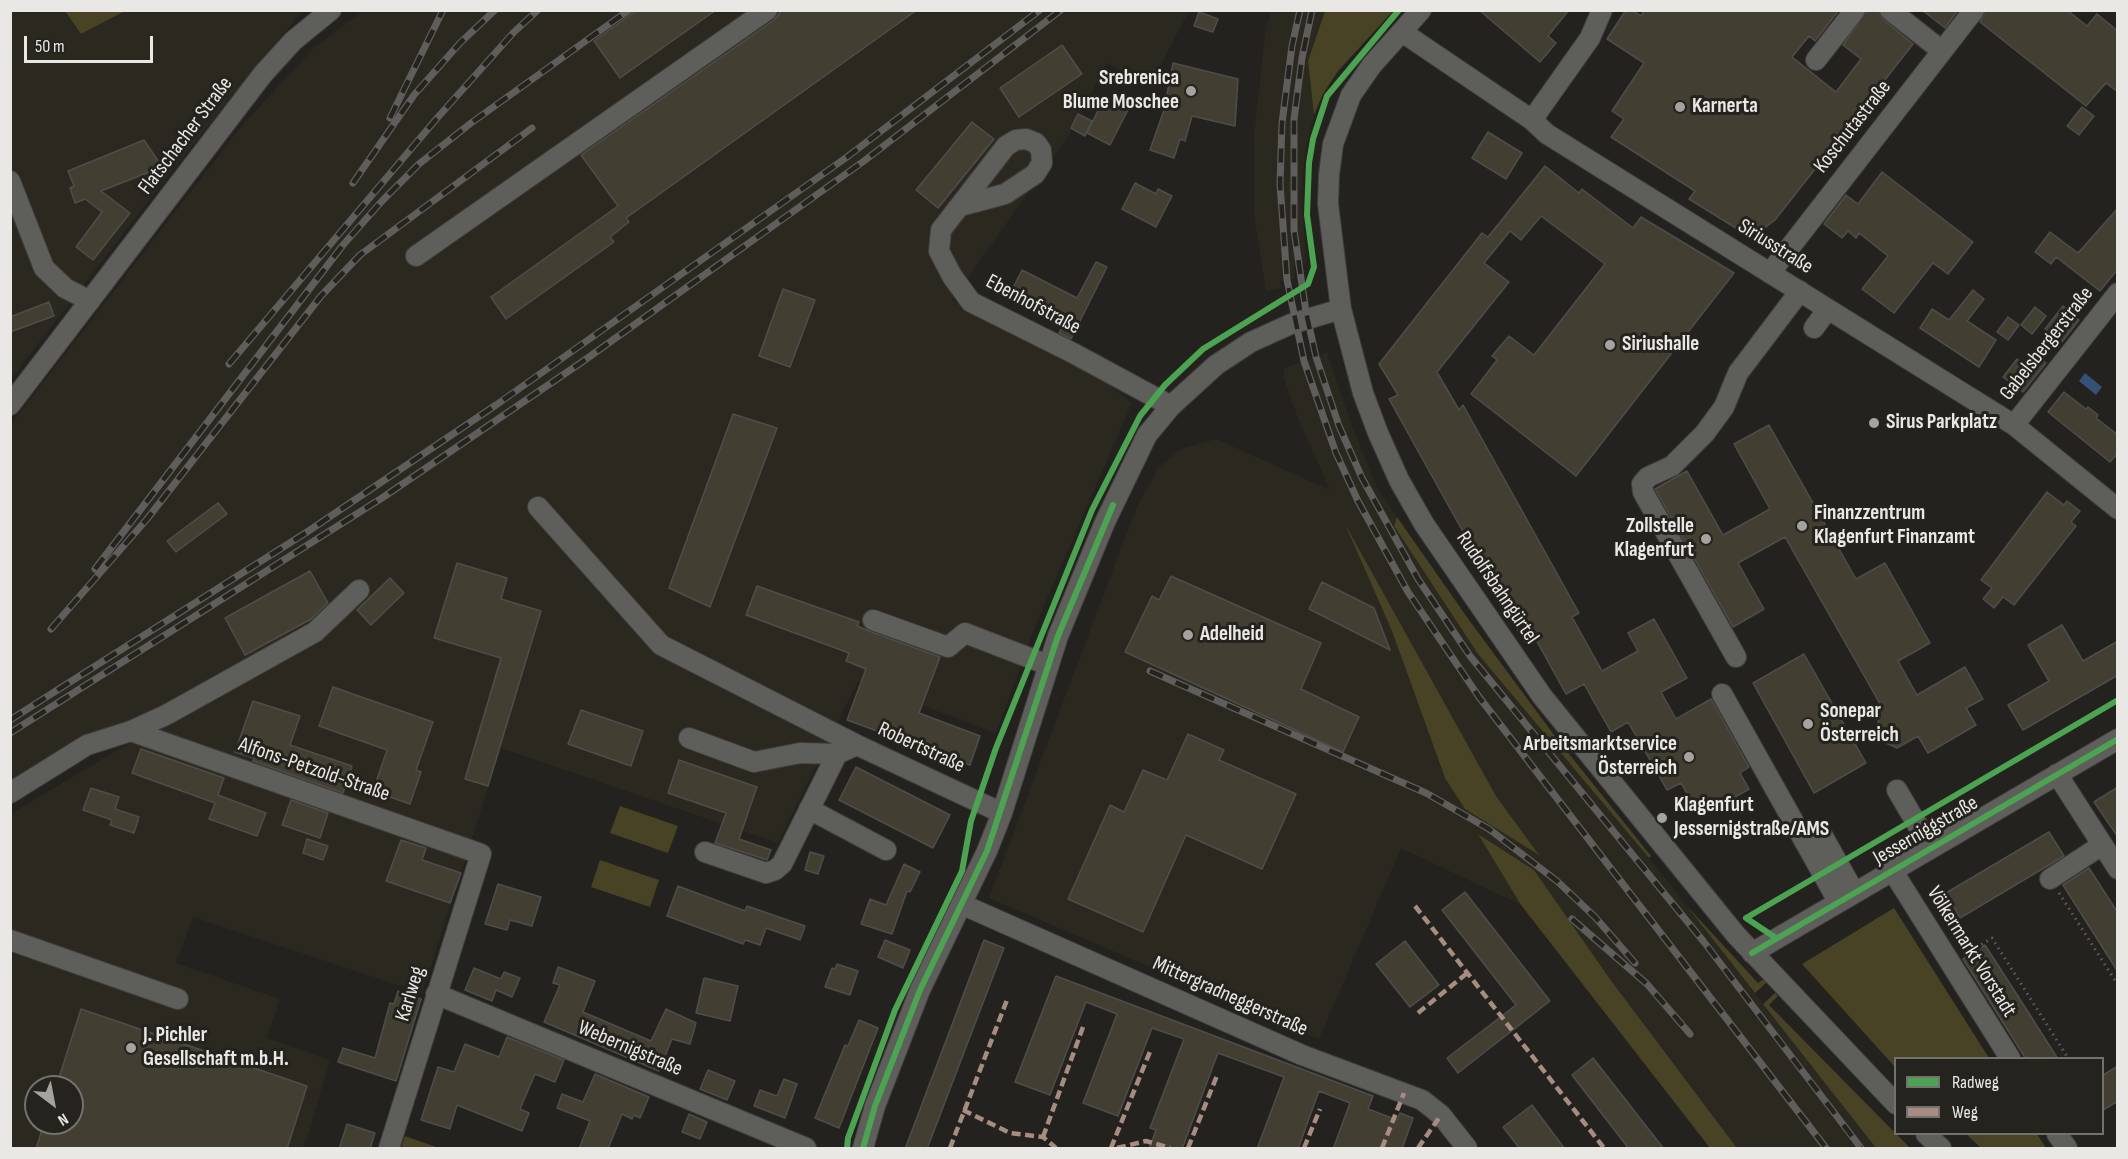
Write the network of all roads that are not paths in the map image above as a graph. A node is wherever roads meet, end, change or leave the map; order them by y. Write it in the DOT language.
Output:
graph roads {
  1 [pos="331,10"];
  2 [pos="767,10"];
  3 [pos="1421,10"];
  4 [pos="1602,10"];
  5 [pos="1855,10"];
  6 [pos="1890,10"];
  7 [pos="1974,10"];
  8 [pos="1402,32"];
  9 [pos="1942,51"];
  10 [pos="1816,60"];
  11 [pos="1532,120"];
  12 [pos="10,181"];
  13 [pos="960,206"];
  14 [pos="416,256"];
  15 [pos="1770,273"];
  16 [pos="1800,291"];
  17 [pos="2118,293"];
  18 [pos="90,301"];
  19 [pos="1341,309"];
  20 [pos="1828,309"];
  21 [pos="1814,328"];
  22 [pos="10,405"];
  23 [pos="1171,406"];
  24 [pos="2014,425"];
  25 [pos="538,507"];
  26 [pos="2118,509"];
  27 [pos="359,590"];
  28 [pos="873,620"];
  29 [pos="1736,657"];
  30 [pos="1048,665"];
  31 [pos="1722,694"];
  32 [pos="131,731"];
  33 [pos="689,738"];
  34 [pos="2118,739"];
  35 [pos="857,745"];
  36 [pos="837,754"];
  37 [pos="2057,774"];
  38 [pos="1897,790"];
  39 [pos="10,793"];
  40 [pos="809,809"];
  41 [pos="1002,813"];
  42 [pos="1821,833"];
  43 [pos="2102,845"];
  44 [pos="1930,848"];
  45 [pos="886,850"];
  46 [pos="705,852"];
  47 [pos="481,854"];
  48 [pos="2118,869"];
  49 [pos="1892,870"];
  50 [pos="2050,879"];
  51 [pos="1846,897"];
  52 [pos="961,904"];
  53 [pos="10,940"];
  54 [pos="1752,953"];
  55 [pos="436,994"];
  56 [pos="178,999"];
  57 [pos="2009,1057"];
  58 [pos="1894,1102"];
  59 [pos="1927,1135"];
  60 [pos="2058,1135"];
  61 [pos="389,1149"];
  62 [pos="806,1149"];
  63 [pos="863,1149"];
  64 [pos="1467,1149"];
  65 [pos="1941,1149"];
  66 [pos="2067,1149"];
  1 -- 18 [label="street, Flatschacher Straße"];
  2 -- 14 [label="street"];
  3 -- 8 [label="street, Rudolfsbahngürtel"];
  4 -- 11 [label="street"];
  5 -- 10 [label="street"];
  6 -- 9 [label="street"];
  7 -- 9 [label="street, Koschutastraße"];
  8 -- 11 [label="street, Siriusstraße"];
  8 -- 19 [label="street, Rudolfsbahngürtel"];
  9 -- 15 [label="street, Koschutastraße"];
  11 -- 15 [label="street, Siriusstraße"];
  12 -- 18 [label="street"];
  13 -- 23 [label="street, Ebenhofstraße"];
  15 -- 16 [label="street, Siriusstraße"];
  16 -- 20 [label="street, Siriusstraße"];
  16 -- 29 [label="street"];
  17 -- 24 [label="street, Gabelsbergerstraße"];
  18 -- 22 [label="street, Flatschacher Straße"];
  19 -- 23 [label="street"];
  19 -- 54 [label="street, Rudolfsbahngürtel"];
  20 -- 21 [label="street"];
  20 -- 24 [label="street, Siriusstraße"];
  23 -- 30 [label="street"];
  24 -- 26 [label="street, Siriusstraße"];
  25 -- 35 [label="street"];
  27 -- 32 [label="street"];
  28 -- 30 [label="street"];
  30 -- 41 [label="street"];
  31 -- 51 [label="street"];
  32 -- 39 [label="street"];
  32 -- 47 [label="street, Alfons-Petzold-Straße"];
  33 -- 36 [label="street"];
  34 -- 37 [label="street, Jesserniggstraße"];
  35 -- 36 [label="street, Robertstraße"];
  35 -- 41 [label="street, Robertstraße"];
  36 -- 40 [label="street"];
  37 -- 43 [label="street"];
  37 -- 44 [label="street, Jesserniggstraße"];
  38 -- 44 [label="street"];
  40 -- 45 [label="street"];
  40 -- 46 [label="street"];
  41 -- 52 [label="street"];
  42 -- 51 [label="street"];
  43 -- 48 [label="street"];
  43 -- 50 [label="street"];
  44 -- 49 [label="street, Jesserniggstraße"];
  47 -- 55 [label="street, Karlweg"];
  49 -- 51 [label="street, Jesserniggstraße"];
  49 -- 57 [label="street, Völkermarkt Vorstadt"];
  51 -- 54 [label="street, Jesserniggstraße"];
  52 -- 63 [label="street"];
  52 -- 64 [label="street, Mittergradneggerstraße"];
  53 -- 56 [label="street"];
  54 -- 58 [label="street, Rudolfsbahngürtel"];
  55 -- 61 [label="street, Karlweg"];
  55 -- 62 [label="street, Webernigstraße"];
  59 -- 65 [label="street"];
  60 -- 66 [label="street"];
}
